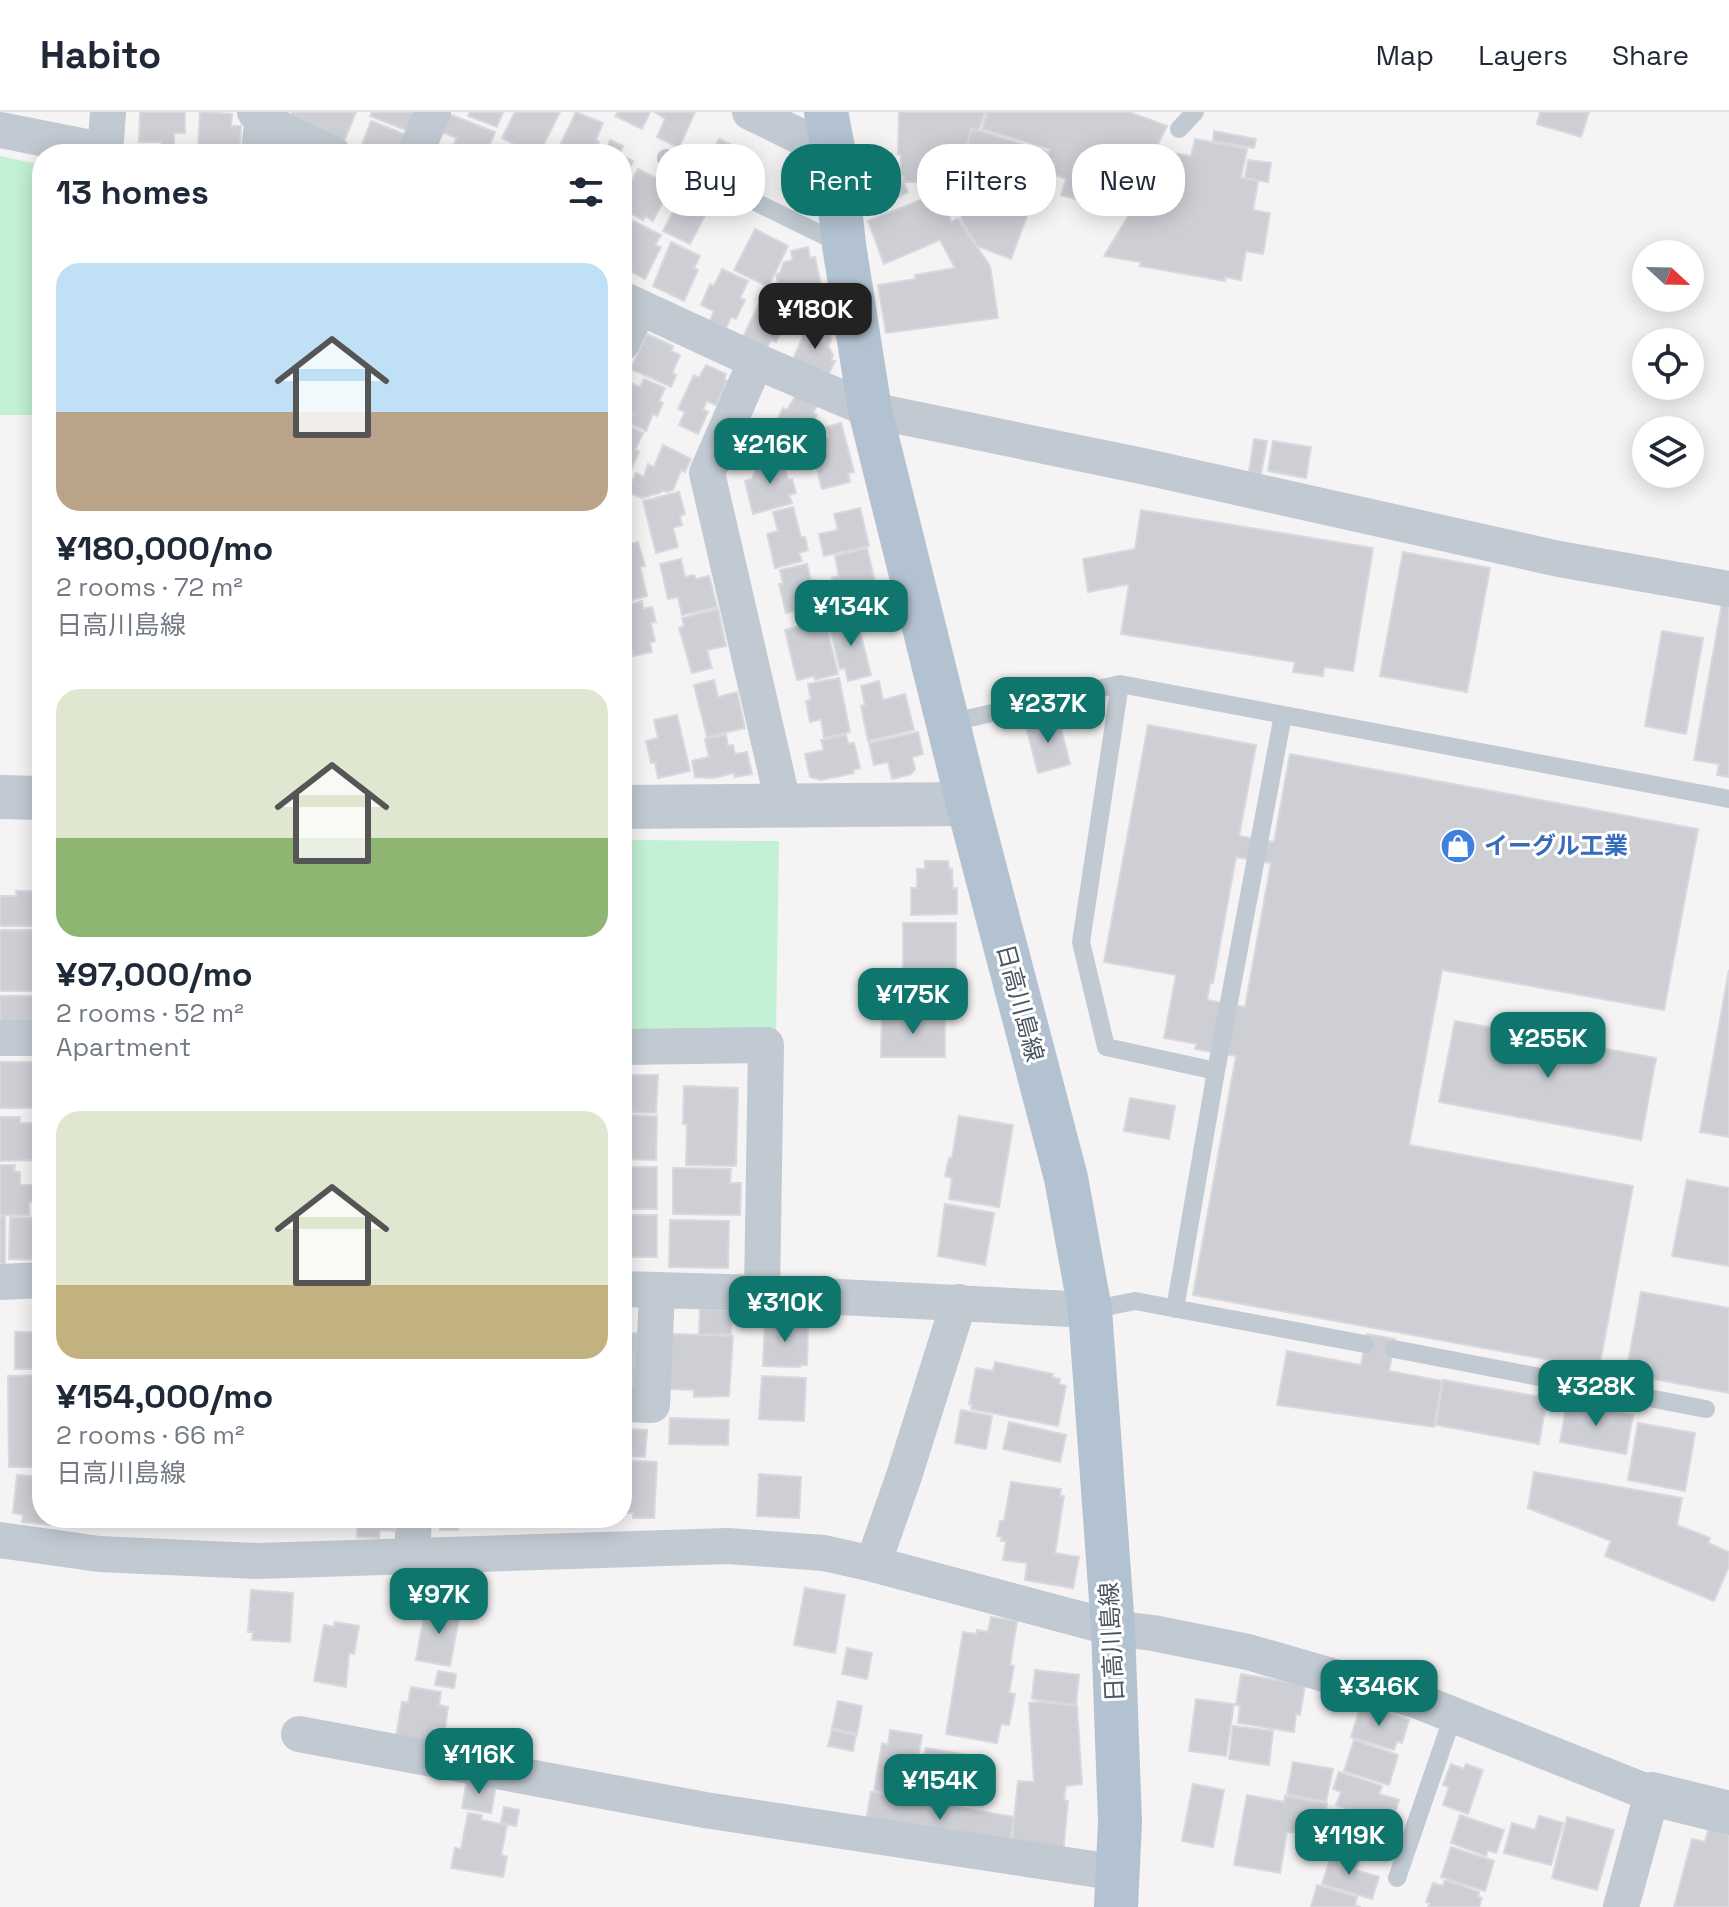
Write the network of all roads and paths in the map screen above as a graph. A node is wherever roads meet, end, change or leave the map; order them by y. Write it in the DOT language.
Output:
graph roads {
  1 [pos="108,112"];
  2 [pos="433,112"];
  3 [pos="750,112"];
  4 [pos="1195,112"];
  5 [pos="259,113"];
  6 [pos="1179,129"];
  7 [pos="0,130"];
  8 [pos="830,132"];
  9 [pos="67,144"];
  10 [pos="106,144"];
  11 [pos="259,144"];
  12 [pos="312,144"];
  13 [pos="419,144"];
  14 [pos="765,206"];
  15 [pos="844,245"];
  16 [pos="632,304"];
  17 [pos="756,361"];
  18 [pos="870,410"];
  19 [pos="1729,589"];
  20 [pos="1120,684"];
  21 [pos="1283,715"];
  22 [pos="948,723"];
  23 [pos="0,797"];
  24 [pos="32,798"];
  25 [pos="1729,799"];
  26 [pos="968,804"];
  27 [pos="632,807"];
  28 [pos="784,807"];
  29 [pos="0,1038"];
  30 [pos="32,1038"];
  31 [pos="632,1047"];
  32 [pos="1216,1071"];
  33 [pos="32,1280"];
  34 [pos="0,1282"];
  35 [pos="640,1291"];
  36 [pos="762,1293"];
  37 [pos="959,1302"];
  38 [pos="1175,1309"];
  39 [pos="1090,1310"];
  40 [pos="1365,1344"];
  41 [pos="1394,1349"];
  42 [pos="632,1404"];
  43 [pos="1706,1409"];
  44 [pos="414,1528"];
  45 [pos="0,1540"];
  46 [pos="412,1558"];
  47 [pos="873,1564"];
  48 [pos="1113,1628"];
  49 [pos="1454,1713"];
  50 [pos="299,1734"];
  51 [pos="1652,1794"];
  52 [pos="1729,1813"];
  53 [pos="1397,1878"];
  54 [pos="1118,1890"];
  55 [pos="1621,1907"];
  1 -- 10 [label="street"];
  2 -- 13 [label="street"];
  3 -- 8 [label="street"];
  4 -- 6 [label="lane"];
  5 -- 11 [label="street"];
  5 -- 12 [label="street"];
  7 -- 9 [label="street"];
  8 -- 15 [label="main road, 日高川島線"];
  14 -- 15 [label="lane"];
  15 -- 18 [label="main road, 日高川島線"];
  16 -- 17 [label="street"];
  17 -- 18 [label="street"];
  17 -- 28 [label="street"];
  18 -- 19 [label="street"];
  18 -- 22 [label="main road, 日高川島線"];
  20 -- 21 [label="lane"];
  20 -- 22 [label="lane"];
  20 -- 32 [label="lane"];
  21 -- 25 [label="lane"];
  21 -- 32 [label="lane"];
  22 -- 26 [label="main road, 日高川島線"];
  23 -- 24 [label="street"];
  26 -- 28 [label="street"];
  26 -- 39 [label="main road, 日高川島線"];
  27 -- 28 [label="street"];
  29 -- 30 [label="street"];
  31 -- 36 [label="street"];
  32 -- 38 [label="lane"];
  33 -- 34 [label="street"];
  35 -- 36 [label="street"];
  35 -- 42 [label="street"];
  36 -- 37 [label="street"];
  37 -- 39 [label="street"];
  37 -- 47 [label="street"];
  38 -- 39 [label="lane"];
  38 -- 40 [label="lane"];
  39 -- 48 [label="main road, 日高川島線"];
  41 -- 43 [label="lane"];
  44 -- 46 [label="street"];
  45 -- 46 [label="street"];
  46 -- 47 [label="street"];
  47 -- 48 [label="street"];
  48 -- 49 [label="street"];
  48 -- 54 [label="main road, 日高川島線"];
  49 -- 51 [label="street"];
  49 -- 53 [label="lane"];
  50 -- 54 [label="street"];
  51 -- 52 [label="street"];
  51 -- 55 [label="street"];
}
